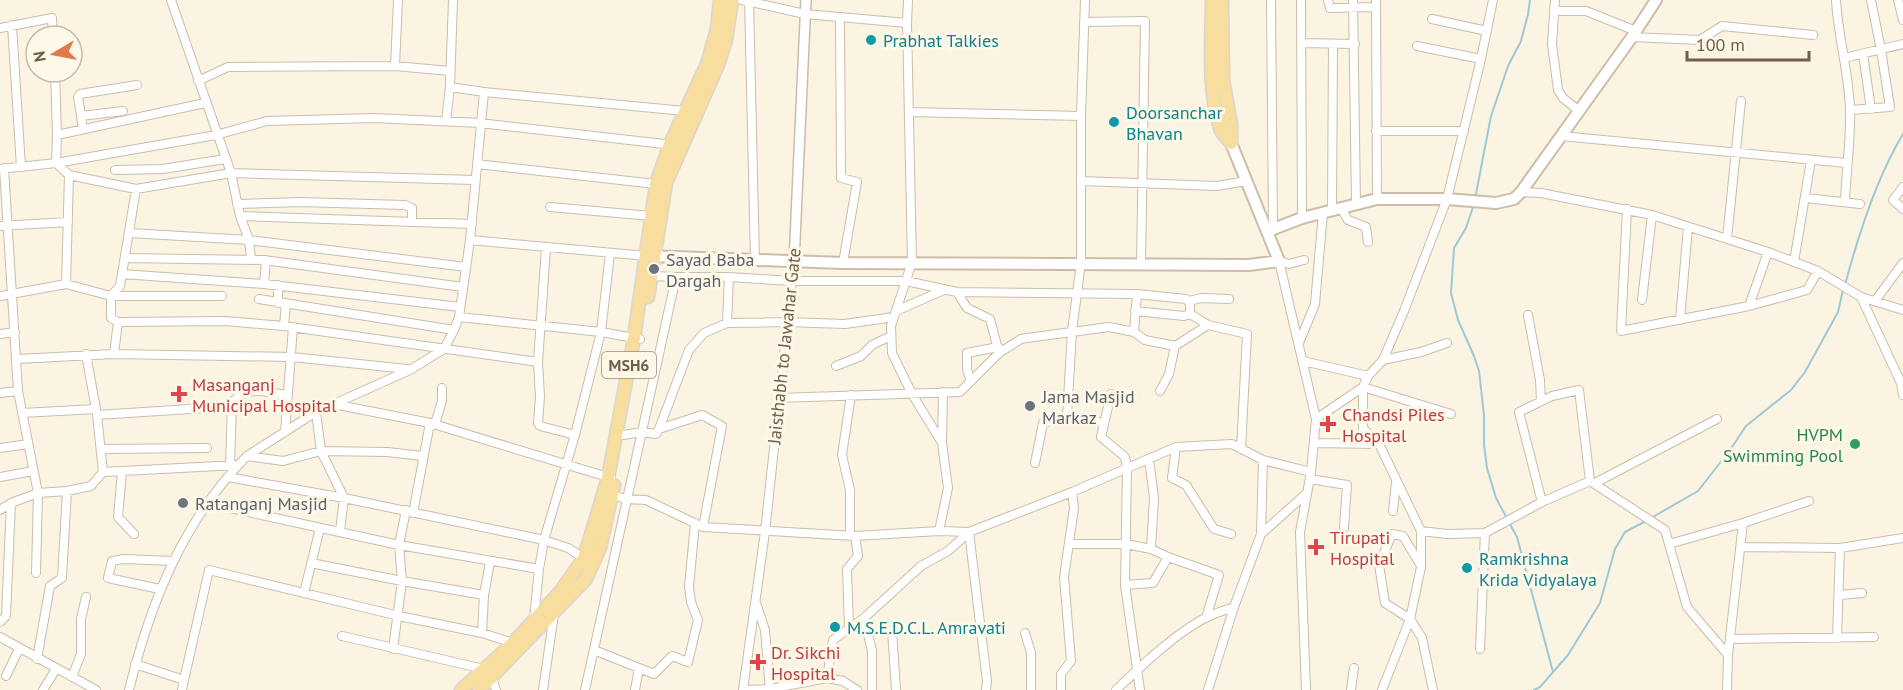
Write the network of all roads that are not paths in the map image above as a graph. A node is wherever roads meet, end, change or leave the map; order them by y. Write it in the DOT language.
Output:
graph roads {
  1 [pos="171,0"];
  2 [pos="398,0"];
  3 [pos="453,0"];
  4 [pos="720,0"];
  5 [pos="732,0"];
  6 [pos="747,0"];
  7 [pos="806,0"];
  8 [pos="908,0"];
  9 [pos="1085,0"];
  10 [pos="1212,0"];
  11 [pos="1222,0"];
  12 [pos="1271,0"];
  13 [pos="1301,0"];
  14 [pos="1328,0"];
  15 [pos="1493,0"];
  16 [pos="1555,0"];
  17 [pos="1656,0"];
  18 [pos="1836,0"];
  19 [pos="1870,0"];
  20 [pos="1898,0"];
  21 [pos="1376,3"];
  22 [pos="1353,4"];
  23 [pos="1554,11"];
  24 [pos="805,14"];
  25 [pos="840,17"];
  26 [pos="1432,19"];
  27 [pos="1903,20"];
  28 [pos="1084,22"];
  29 [pos="907,23"];
  30 [pos="52,24"];
  31 [pos="12,25"];
  32 [pos="0,27"];
  33 [pos="1487,31"];
  34 [pos="1634,34"];
  35 [pos="1813,35"];
  36 [pos="1217,38"];
  37 [pos="1301,43"];
  38 [pos="1903,44"];
  39 [pos="1333,45"];
  40 [pos="1355,45"];
  41 [pos="1417,46"];
  42 [pos="1881,50"];
  43 [pos="1863,54"];
  44 [pos="1844,57"];
  45 [pos="1482,59"];
  46 [pos="395,66"];
  47 [pos="450,71"];
  48 [pos="198,81"];
  49 [pos="55,84"];
  50 [pos="137,85"];
  51 [pos="450,87"];
  52 [pos="484,92"];
  53 [pos="1741,101"];
  54 [pos="205,103"];
  55 [pos="1871,109"];
  56 [pos="1850,110"];
  57 [pos="123,111"];
  58 [pos="685,111"];
  59 [pos="1579,111"];
  60 [pos="909,112"];
  61 [pos="81,116"];
  62 [pos="1082,116"];
  63 [pos="446,121"];
  64 [pos="480,123"];
  65 [pos="83,129"];
  66 [pos="1376,131"];
  67 [pos="1464,131"];
  68 [pos="57,135"];
  69 [pos="216,135"];
  70 [pos="1561,136"];
  71 [pos="1231,143"];
  72 [pos="675,146"];
  73 [pos="1735,152"];
  74 [pos="225,159"];
  75 [pos="1811,160"];
  76 [pos="56,164"];
  77 [pos="477,164"];
  78 [pos="1846,164"];
  79 [pos="21,167"];
  80 [pos="2,169"];
  81 [pos="116,170"];
  82 [pos="231,173"];
  83 [pos="69,175"];
  84 [pos="475,180"];
  85 [pos="1081,181"];
  86 [pos="1246,181"];
  87 [pos="1141,183"];
  88 [pos="656,184"];
  89 [pos="1903,187"];
  90 [pos="136,189"];
  91 [pos="1521,192"];
  92 [pos="1805,198"];
  93 [pos="1377,199"];
  94 [pos="1447,199"];
  95 [pos="1845,202"];
  96 [pos="237,204"];
  97 [pos="1356,204"];
  98 [pos="1860,204"];
  99 [pos="550,207"];
  100 [pos="1627,209"];
  101 [pos="1903,209"];
  102 [pos="1332,211"];
  103 [pos="1652,215"];
  104 [pos="240,216"];
  105 [pos="651,216"];
  106 [pos="1302,218"];
  107 [pos="68,222"];
  108 [pos="412,222"];
  109 [pos="472,224"];
  110 [pos="4,226"];
  111 [pos="1688,227"];
  112 [pos="1270,230"];
  113 [pos="129,233"];
  114 [pos="1727,239"];
  115 [pos="249,240"];
  116 [pos="470,240"];
  117 [pos="1368,242"];
  118 [pos="546,248"];
  119 [pos="1768,252"];
  120 [pos="610,254"];
  121 [pos="651,256"];
  122 [pos="125,258"];
  123 [pos="251,259"];
  124 [pos="266,260"];
  125 [pos="1304,260"];
  126 [pos="755,261"];
  127 [pos="1280,261"];
  128 [pos="794,262"];
  129 [pos="912,262"];
  130 [pos="1794,262"];
  131 [pos="843,263"];
  132 [pos="1081,263"];
  133 [pos="1903,263"];
  134 [pos="1141,264"];
  135 [pos="466,267"];
  136 [pos="1818,271"];
  137 [pos="122,273"];
  138 [pos="652,276"];
  139 [pos="676,277"];
  140 [pos="729,277"];
  141 [pos="791,281"];
  142 [pos="906,281"];
  143 [pos="66,284"];
  144 [pos="264,284"];
  145 [pos="278,285"];
  146 [pos="463,287"];
  147 [pos="944,290"];
  148 [pos="957,292"];
  149 [pos="12,294"];
  150 [pos="1076,294"];
  151 [pos="1137,294"];
  152 [pos="1859,295"];
  153 [pos="0,296"];
  154 [pos="111,296"];
  155 [pos="222,296"];
  156 [pos="259,299"];
  157 [pos="1229,299"];
  158 [pos="1642,300"];
  159 [pos="1189,301"];
  160 [pos="1875,302"];
  161 [pos="282,304"];
  162 [pos="1749,306"];
  163 [pos="460,307"];
  164 [pos="1903,310"];
  165 [pos="1135,311"];
  166 [pos="895,314"];
  167 [pos="1190,314"];
  168 [pos="1528,315"];
  169 [pos="459,317"];
  170 [pos="1680,320"];
  171 [pos="118,322"];
  172 [pos="787,322"];
  173 [pos="727,323"];
  174 [pos="541,325"];
  175 [pos="1208,325"];
  176 [pos="284,326"];
  177 [pos="293,327"];
  178 [pos="454,330"];
  179 [pos="1072,331"];
  180 [pos="15,332"];
  181 [pos="601,332"];
  182 [pos="1134,332"];
  183 [pos="0,334"];
  184 [pos="891,336"];
  185 [pos="637,338"];
  186 [pos="1299,343"];
  187 [pos="1447,343"];
  188 [pos="1175,346"];
  189 [pos="444,349"];
  190 [pos="999,350"];
  191 [pos="86,354"];
  192 [pos="114,354"];
  193 [pos="292,357"];
  194 [pos="17,359"];
  195 [pos="1383,360"];
  196 [pos="1302,361"];
  197 [pos="538,362"];
  198 [pos="836,366"];
  199 [pos="410,370"];
  200 [pos="1368,376"];
  201 [pos="971,381"];
  202 [pos="1902,383"];
  203 [pos="1363,387"];
  204 [pos="442,388"];
  205 [pos="1161,390"];
  206 [pos="18,391"];
  207 [pos="943,392"];
  208 [pos="0,393"];
  209 [pos="912,393"];
  210 [pos="1111,394"];
  211 [pos="288,395"];
  212 [pos="851,395"];
  213 [pos="1903,395"];
  214 [pos="778,398"];
  215 [pos="1541,401"];
  216 [pos="232,403"];
  217 [pos="332,404"];
  218 [pos="97,412"];
  219 [pos="316,412"];
  220 [pos="22,413"];
  221 [pos="1451,414"];
  222 [pos="1067,417"];
  223 [pos="1316,419"];
  224 [pos="1717,419"];
  225 [pos="1104,423"];
  226 [pos="433,424"];
  227 [pos="659,429"];
  228 [pos="285,432"];
  229 [pos="642,432"];
  230 [pos="575,435"];
  231 [pos="623,435"];
  232 [pos="942,443"];
  233 [pos="1315,443"];
  234 [pos="28,444"];
  235 [pos="1379,444"];
  236 [pos="1176,447"];
  237 [pos="0,448"];
  238 [pos="207,448"];
  239 [pos="101,449"];
  240 [pos="1241,449"];
  241 [pos="321,451"];
  242 [pos="247,456"];
  243 [pos="423,456"];
  244 [pos="1149,459"];
  245 [pos="1263,460"];
  246 [pos="1035,463"];
  247 [pos="566,464"];
  248 [pos="234,465"];
  249 [pos="1127,468"];
  250 [pos="33,471"];
  251 [pos="122,471"];
  252 [pos="104,472"];
  253 [pos="1311,476"];
  254 [pos="0,477"];
  255 [pos="228,477"];
  256 [pos="612,479"];
  257 [pos="1396,480"];
  258 [pos="1593,482"];
  259 [pos="67,491"];
  260 [pos="1072,492"];
  261 [pos="38,493"];
  262 [pos="1307,493"];
  263 [pos="609,494"];
  264 [pos="345,498"];
  265 [pos="626,499"];
  266 [pos="1542,501"];
  267 [pos="1809,501"];
  268 [pos="11,503"];
  269 [pos="207,503"];
  270 [pos="0,510"];
  271 [pos="1393,511"];
  272 [pos="410,512"];
  273 [pos="695,523"];
  274 [pos="1743,524"];
  275 [pos="703,527"];
  276 [pos="320,528"];
  277 [pos="1344,528"];
  278 [pos="340,531"];
  279 [pos="939,531"];
  280 [pos="1421,531"];
  281 [pos="765,532"];
  282 [pos="969,532"];
  283 [pos="1485,533"];
  284 [pos="134,534"];
  285 [pos="1232,534"];
  286 [pos="1261,534"];
  287 [pos="853,536"];
  288 [pos="1903,538"];
  289 [pos="544,540"];
  290 [pos="1069,544"];
  291 [pos="1126,544"];
  292 [pos="1669,544"];
  293 [pos="399,545"];
  294 [pos="1741,547"];
  295 [pos="1840,548"];
  296 [pos="1151,549"];
  297 [pos="1168,557"];
  298 [pos="584,558"];
  299 [pos="173,561"];
  300 [pos="490,562"];
  301 [pos="311,563"];
  302 [pos="1421,567"];
  303 [pos="539,569"];
  304 [pos="36,573"];
  305 [pos="402,581"];
  306 [pos="1125,585"];
  307 [pos="160,590"];
  308 [pos="304,593"];
  309 [pos="1862,593"];
  310 [pos="484,595"];
  311 [pos="1840,595"];
  312 [pos="86,597"];
  313 [pos="755,601"];
  314 [pos="1234,607"];
  315 [pos="554,613"];
  316 [pos="399,616"];
  317 [pos="864,618"];
  318 [pos="1206,618"];
  319 [pos="1410,619"];
  320 [pos="534,620"];
  321 [pos="0,622"];
  322 [pos="849,629"];
  323 [pos="892,630"];
  324 [pos="482,633"];
  325 [pos="1025,633"];
  326 [pos="342,636"];
  327 [pos="0,637"];
  328 [pos="1874,637"];
  329 [pos="1837,638"];
  330 [pos="1730,639"];
  331 [pos="513,643"];
  332 [pos="19,649"];
  333 [pos="1480,649"];
  334 [pos="393,650"];
  335 [pos="594,650"];
  336 [pos="1728,655"];
  337 [pos="37,659"];
  338 [pos="135,664"];
  339 [pos="639,668"];
  340 [pos="1354,668"];
  341 [pos="56,669"];
  342 [pos="1136,671"];
  343 [pos="6,676"];
  344 [pos="74,678"];
  345 [pos="827,678"];
  346 [pos="491,679"];
  347 [pos="184,680"];
  348 [pos="770,689"];
  349 [pos="43,690"];
  350 [pos="72,690"];
  351 [pos="96,690"];
  352 [pos="129,690"];
  353 [pos="182,690"];
  354 [pos="461,690"];
  355 [pos="479,690"];
  356 [pos="543,690"];
  357 [pos="585,690"];
  358 [pos="634,690"];
  359 [pos="743,690"];
  360 [pos="857,690"];
  361 [pos="872,690"];
  362 [pos="896,690"];
  363 [pos="986,690"];
  364 [pos="1031,690"];
  365 [pos="1061,690"];
  366 [pos="1116,690"];
  367 [pos="1140,690"];
  368 [pos="1208,690"];
  369 [pos="1306,690"];
  370 [pos="1351,690"];
  371 [pos="1382,690"];
  372 [pos="1433,690"];
  373 [pos="1727,690"];
  1 -- 48 [label="street"];
  2 -- 46 [label="street"];
  3 -- 47 [label="street"];
  4 -- 58 [label="main road, MSH6"];
  5 -- 72 [label="main road, MSH6"];
  6 -- 24 [label="street"];
  6 -- 126 [label="street"];
  7 -- 24 [label="street, Jaisthabh to Jawahar Gate"];
  8 -- 29 [label="street"];
  9 -- 28 [label="street"];
  10 -- 36 [label="main road"];
  11 -- 36 [label="main road"];
  12 -- 112 [label="street"];
  13 -- 37 [label="street"];
  14 -- 22 [label="street"];
  15 -- 33 [label="street"];
  16 -- 23 [label="street"];
  17 -- 34 [label="main road"];
  18 -- 44 [label="street"];
  19 -- 42 [label="street"];
  20 -- 27 [label="street"];
  21 -- 22 [label="street"];
  21 -- 66 [label="street"];
  22 -- 40 [label="street"];
  23 -- 34 [label="street"];
  23 -- 59 [label="street"];
  24 -- 25 [label="street"];
  24 -- 128 [label="street, Jaisthabh to Jawahar Gate"];
  25 -- 29 [label="street"];
  25 -- 131 [label="street"];
  26 -- 33 [label="street"];
  28 -- 62 [label="street"];
  28 -- 87 [label="street"];
  29 -- 60 [label="street"];
  30 -- 31 [label="street"];
  31 -- 32 [label="street"];
  31 -- 79 [label="street"];
  33 -- 45 [label="street"];
  34 -- 35 [label="street"];
  34 -- 59 [label="main road"];
  36 -- 71 [label="main road"];
  37 -- 39 [label="street"];
  37 -- 106 [label="street"];
  38 -- 42 [label="street"];
  39 -- 40 [label="street"];
  39 -- 102 [label="street"];
  40 -- 97 [label="street"];
  41 -- 45 [label="street"];
  42 -- 43 [label="street"];
  42 -- 55 [label="street"];
  43 -- 44 [label="street"];
  43 -- 55 [label="street"];
  44 -- 56 [label="street"];
  45 -- 67 [label="street"];
  46 -- 47 [label="street"];
  46 -- 48 [label="street"];
  47 -- 51 [label="street"];
  48 -- 54 [label="street"];
  49 -- 68 [label="street"];
  50 -- 61 [label="street"];
  51 -- 52 [label="street"];
  51 -- 63 [label="street"];
  52 -- 58 [label="street"];
  52 -- 64 [label="street"];
  53 -- 73 [label="street"];
  54 -- 65 [label="street"];
  54 -- 69 [label="street"];
  55 -- 56 [label="street"];
  56 -- 78 [label="street"];
  57 -- 61 [label="street"];
  58 -- 72 [label="main road, MSH6"];
  59 -- 70 [label="main road"];
  60 -- 62 [label="street"];
  60 -- 129 [label="street"];
  61 -- 65 [label="street"];
  62 -- 85 [label="street"];
  63 -- 64 [label="street"];
  63 -- 69 [label="street"];
  64 -- 72 [label="street"];
  64 -- 77 [label="street"];
  65 -- 68 [label="street"];
  66 -- 67 [label="street"];
  66 -- 93 [label="street"];
  67 -- 94 [label="street"];
  68 -- 76 [label="street"];
  69 -- 74 [label="street"];
  69 -- 76 [label="street"];
  70 -- 73 [label="street"];
  70 -- 91 [label="main road"];
  71 -- 86 [label="main road"];
  72 -- 88 [label="main road, MSH6"];
  72 -- 121 [label="main road, MSH6"];
  73 -- 75 [label="street"];
  73 -- 114 [label="street"];
  74 -- 81 [label="street"];
  74 -- 82 [label="street"];
  75 -- 78 [label="street"];
  75 -- 92 [label="street"];
  76 -- 79 [label="street"];
  76 -- 83 [label="street"];
  77 -- 84 [label="street"];
  77 -- 88 [label="street"];
  78 -- 95 [label="street"];
  79 -- 80 [label="street"];
  80 -- 110 [label="street"];
  82 -- 84 [label="street"];
  82 -- 90 [label="street"];
  82 -- 96 [label="street"];
  83 -- 90 [label="street"];
  83 -- 107 [label="street"];
  84 -- 109 [label="street"];
  85 -- 87 [label="street"];
  85 -- 132 [label="street"];
  86 -- 87 [label="street"];
  86 -- 112 [label="main road"];
  87 -- 134 [label="street"];
  88 -- 105 [label="main road, MSH6"];
  89 -- 101 [label="street"];
  90 -- 113 [label="street"];
  91 -- 94 [label="main road"];
  91 -- 100 [label="street"];
  92 -- 95 [label="street"];
  92 -- 130 [label="street"];
  93 -- 94 [label="main road"];
  93 -- 97 [label="main road"];
  94 -- 195 [label="street"];
  95 -- 98 [label="street"];
  96 -- 104 [label="street"];
  96 -- 108 [label="street"];
  97 -- 102 [label="main road"];
  99 -- 105 [label="street"];
  100 -- 103 [label="street"];
  100 -- 170 [label="street"];
  102 -- 106 [label="main road"];
  102 -- 117 [label="street"];
  102 -- 186 [label="street"];
  103 -- 111 [label="street"];
  103 -- 158 [label="street"];
  104 -- 108 [label="street"];
  104 -- 115 [label="street"];
  105 -- 121 [label="main road, MSH6"];
  106 -- 112 [label="main road"];
  107 -- 110 [label="street"];
  107 -- 143 [label="street"];
  108 -- 109 [label="street"];
  109 -- 116 [label="street"];
  110 -- 149 [label="street"];
  111 -- 114 [label="street"];
  111 -- 170 [label="street"];
  112 -- 127 [label="main road"];
  113 -- 115 [label="street"];
  113 -- 122 [label="street"];
  114 -- 119 [label="street"];
  115 -- 123 [label="street"];
  115 -- 135 [label="street"];
  116 -- 118 [label="street"];
  116 -- 135 [label="street"];
  118 -- 120 [label="street"];
  118 -- 174 [label="street"];
  119 -- 130 [label="street"];
  119 -- 162 [label="street"];
  120 -- 121 [label="street"];
  120 -- 181 [label="street"];
  121 -- 126 [label="main road"];
  121 -- 138 [label="main road, MSH6"];
  121 -- 185 [label="main road, MSH6"];
  122 -- 123 [label="street"];
  122 -- 137 [label="street"];
  123 -- 124 [label="street"];
  124 -- 144 [label="street"];
  124 -- 146 [label="street"];
  125 -- 127 [label="street"];
  126 -- 128 [label="main road"];
  127 -- 134 [label="main road"];
  127 -- 186 [label="street"];
  128 -- 131 [label="main road"];
  128 -- 141 [label="street, Jaisthabh to Jawahar Gate"];
  129 -- 131 [label="main road"];
  129 -- 132 [label="main road"];
  129 -- 142 [label="street"];
  130 -- 136 [label="street"];
  132 -- 134 [label="main road"];
  132 -- 150 [label="street"];
  133 -- 160 [label="street"];
  135 -- 146 [label="street"];
  136 -- 152 [label="street"];
  136 -- 162 [label="street"];
  137 -- 144 [label="street"];
  137 -- 154 [label="street"];
  138 -- 139 [label="street"];
  138 -- 185 [label="main road, MSH6"];
  139 -- 140 [label="street"];
  139 -- 229 [label="street"];
  140 -- 141 [label="street"];
  140 -- 173 [label="street"];
  141 -- 142 [label="street"];
  141 -- 172 [label="street, Jaisthabh to Jawahar Gate"];
  142 -- 147 [label="street"];
  142 -- 166 [label="street"];
  143 -- 149 [label="street"];
  143 -- 154 [label="street"];
  144 -- 145 [label="street"];
  145 -- 161 [label="street"];
  145 -- 163 [label="street"];
  146 -- 163 [label="street"];
  147 -- 148 [label="street"];
  147 -- 166 [label="street"];
  148 -- 150 [label="street"];
  148 -- 190 [label="street"];
  149 -- 153 [label="street"];
  149 -- 180 [label="street"];
  150 -- 151 [label="street"];
  150 -- 179 [label="street"];
  151 -- 159 [label="street"];
  151 -- 165 [label="street"];
  152 -- 160 [label="street"];
  152 -- 202 [label="street"];
  154 -- 155 [label="street"];
  154 -- 171 [label="street"];
  156 -- 161 [label="street"];
  157 -- 159 [label="street"];
  159 -- 167 [label="street"];
  160 -- 164 [label="street"];
  161 -- 176 [label="street"];
  161 -- 178 [label="street"];
  162 -- 170 [label="street"];
  163 -- 169 [label="street"];
  165 -- 167 [label="street"];
  165 -- 182 [label="street"];
  166 -- 172 [label="street"];
  166 -- 184 [label="street"];
  167 -- 175 [label="street"];
  168 -- 215 [label="street"];
  169 -- 174 [label="street"];
  169 -- 178 [label="street"];
  171 -- 176 [label="street"];
  171 -- 192 [label="street"];
  172 -- 173 [label="street"];
  172 -- 214 [label="street, Jaisthabh to Jawahar Gate"];
  173 -- 227 [label="street"];
  174 -- 181 [label="street"];
  174 -- 197 [label="street"];
  175 -- 188 [label="street"];
  175 -- 240 [label="street"];
  176 -- 177 [label="street"];
  177 -- 189 [label="street"];
  177 -- 193 [label="street"];
  178 -- 189 [label="street"];
  179 -- 182 [label="street"];
  179 -- 190 [label="street"];
  179 -- 222 [label="street"];
  180 -- 183 [label="street"];
  180 -- 194 [label="street"];
  181 -- 185 [label="street"];
  181 -- 230 [label="street"];
  182 -- 188 [label="street"];
  184 -- 198 [label="street"];
  184 -- 209 [label="street"];
  185 -- 231 [label="main road, MSH6"];
  185 -- 256 [label="main road, MSH6"];
  186 -- 196 [label="street"];
  187 -- 195 [label="street"];
  188 -- 205 [label="street"];
  189 -- 197 [label="street"];
  189 -- 199 [label="street"];
  190 -- 201 [label="street"];
  190 -- 201 [label="street"];
  191 -- 192 [label="street"];
  191 -- 194 [label="street"];
  191 -- 218 [label="street"];
  192 -- 193 [label="street"];
  193 -- 199 [label="street"];
  193 -- 211 [label="street"];
  194 -- 206 [label="street"];
  195 -- 200 [label="street"];
  196 -- 200 [label="street"];
  196 -- 223 [label="street"];
  197 -- 230 [label="street"];
  199 -- 217 [label="street"];
  200 -- 203 [label="street"];
  201 -- 207 [label="street"];
  202 -- 213 [label="street"];
  203 -- 221 [label="street"];
  203 -- 223 [label="street"];
  203 -- 235 [label="street"];
  204 -- 226 [label="street"];
  206 -- 208 [label="street"];
  206 -- 220 [label="street"];
  207 -- 209 [label="street"];
  207 -- 232 [label="street"];
  209 -- 212 [label="street"];
  209 -- 232 [label="street"];
  210 -- 225 [label="street"];
  211 -- 216 [label="street"];
  211 -- 228 [label="street"];
  212 -- 214 [label="street"];
  212 -- 287 [label="street"];
  214 -- 281 [label="street, Jaisthabh to Jawahar Gate"];
  215 -- 258 [label="street"];
  215 -- 266 [label="street"];
  216 -- 218 [label="street"];
  216 -- 248 [label="street"];
  217 -- 219 [label="street"];
  217 -- 226 [label="street"];
  218 -- 220 [label="street"];
  218 -- 239 [label="street"];
  219 -- 228 [label="street"];
  219 -- 241 [label="street"];
  220 -- 234 [label="street"];
  222 -- 225 [label="street"];
  222 -- 246 [label="street"];
  223 -- 233 [label="street"];
  224 -- 258 [label="street"];
  225 -- 249 [label="street"];
  226 -- 243 [label="street"];
  226 -- 247 [label="street"];
  227 -- 229 [label="street"];
  227 -- 275 [label="street"];
  228 -- 242 [label="street"];
  229 -- 231 [label="street"];
  229 -- 265 [label="street"];
  230 -- 247 [label="street"];
  231 -- 256 [label="main road, MSH6"];
  232 -- 279 [label="street"];
  233 -- 235 [label="street"];
  233 -- 253 [label="street"];
  234 -- 237 [label="street"];
  234 -- 250 [label="street"];
  235 -- 257 [label="street"];
  236 -- 240 [label="street"];
  236 -- 244 [label="street"];
  236 -- 285 [label="street"];
  238 -- 239 [label="street"];
  239 -- 252 [label="street"];
  240 -- 245 [label="street"];
  241 -- 242 [label="street"];
  241 -- 243 [label="street"];
  241 -- 264 [label="street"];
  242 -- 248 [label="street"];
  243 -- 272 [label="street"];
  244 -- 249 [label="street"];
  244 -- 296 [label="street"];
  245 -- 253 [label="street"];
  245 -- 286 [label="street"];
  247 -- 256 [label="street"];
  247 -- 289 [label="street"];
  248 -- 251 [label="street"];
  248 -- 255 [label="street"];
  249 -- 260 [label="street"];
  249 -- 291 [label="street"];
  250 -- 254 [label="street"];
  250 -- 261 [label="street"];
  251 -- 252 [label="street"];
  251 -- 284 [label="street"];
  252 -- 259 [label="street"];
  253 -- 262 [label="street"];
  253 -- 277 [label="street"];
  255 -- 264 [label="street"];
  255 -- 269 [label="street"];
  256 -- 263 [label="main road, MSH6"];
  257 -- 271 [label="street"];
  257 -- 280 [label="street"];
  258 -- 266 [label="street"];
  258 -- 292 [label="street"];
  259 -- 261 [label="street"];
  259 -- 337 [label="street"];
  260 -- 282 [label="street"];
  260 -- 290 [label="street"];
  261 -- 268 [label="street"];
  261 -- 304 [label="street"];
  262 -- 286 [label="street"];
  262 -- 369 [label="street"];
  263 -- 265 [label="street"];
  263 -- 298 [label="main road, MSH6"];
  263 -- 315 [label="main road, MSH6"];
  264 -- 272 [label="street"];
  264 -- 278 [label="street"];
  265 -- 273 [label="street"];
  265 -- 335 [label="street"];
  266 -- 283 [label="street"];
  267 -- 274 [label="street"];
  268 -- 270 [label="street"];
  268 -- 321 [label="street"];
  269 -- 276 [label="street"];
  269 -- 299 [label="street"];
  272 -- 289 [label="street"];
  272 -- 293 [label="street"];
  273 -- 275 [label="street"];
  273 -- 339 [label="street"];
  274 -- 292 [label="street"];
  274 -- 294 [label="street"];
  275 -- 281 [label="street"];
  276 -- 278 [label="street"];
  276 -- 301 [label="street"];
  278 -- 293 [label="street"];
  279 -- 282 [label="street"];
  279 -- 287 [label="street"];
  280 -- 283 [label="street"];
  280 -- 302 [label="street"];
  281 -- 287 [label="street"];
  281 -- 313 [label="street, Jaisthabh to Jawahar Gate"];
  282 -- 317 [label="street"];
  282 -- 363 [label="street"];
  283 -- 333 [label="street"];
  286 -- 314 [label="street"];
  287 -- 322 [label="street"];
  288 -- 295 [label="street"];
  289 -- 298 [label="street"];
  289 -- 303 [label="street"];
  290 -- 291 [label="street"];
  290 -- 365 [label="street"];
  291 -- 296 [label="street"];
  291 -- 306 [label="street"];
  292 -- 336 [label="street"];
  293 -- 300 [label="street"];
  293 -- 305 [label="street"];
  294 -- 295 [label="street"];
  294 -- 330 [label="street"];
  295 -- 311 [label="street"];
  296 -- 297 [label="street"];
  297 -- 306 [label="street"];
  297 -- 318 [label="street"];
  298 -- 320 [label="main road, MSH6"];
  299 -- 307 [label="street"];
  299 -- 307 [label="street"];
  300 -- 303 [label="street"];
  300 -- 310 [label="street"];
  301 -- 305 [label="street"];
  301 -- 308 [label="street"];
  302 -- 319 [label="street"];
  302 -- 319 [label="street"];
  303 -- 320 [label="street"];
  305 -- 310 [label="street"];
  305 -- 316 [label="street"];
  306 -- 342 [label="street"];
  307 -- 338 [label="street"];
  308 -- 316 [label="street"];
  308 -- 347 [label="street"];
  309 -- 311 [label="street"];
  310 -- 324 [label="street"];
  311 -- 329 [label="street"];
  312 -- 344 [label="street"];
  313 -- 348 [label="street"];
  313 -- 359 [label="street, Jaisthabh to Jawahar Gate"];
  314 -- 318 [label="street"];
  314 -- 368 [label="street"];
  315 -- 346 [label="main road, MSH6"];
  315 -- 356 [label="street"];
  316 -- 324 [label="street"];
  316 -- 334 [label="street"];
  317 -- 322 [label="street"];
  317 -- 361 [label="street"];
  318 -- 342 [label="street"];
  319 -- 371 [label="street"];
  319 -- 372 [label="street"];
  320 -- 331 [label="main road, MSH6"];
  322 -- 345 [label="street"];
  323 -- 362 [label="street"];
  324 -- 331 [label="street"];
  325 -- 364 [label="street"];
  326 -- 334 [label="street"];
  327 -- 332 [label="street"];
  328 -- 329 [label="street"];
  329 -- 330 [label="street"];
  330 -- 336 [label="street"];
  331 -- 346 [label="main road, MSH6"];
  332 -- 337 [label="street"];
  332 -- 343 [label="street"];
  334 -- 346 [label="street"];
  335 -- 339 [label="street"];
  335 -- 357 [label="street"];
  336 -- 373 [label="street"];
  337 -- 341 [label="street"];
  338 -- 347 [label="street"];
  338 -- 352 [label="street"];
  339 -- 358 [label="street"];
  340 -- 370 [label="street"];
  341 -- 344 [label="street"];
  341 -- 349 [label="street"];
  342 -- 366 [label="street"];
  342 -- 367 [label="street"];
  344 -- 350 [label="street"];
  344 -- 351 [label="street"];
  345 -- 348 [label="street"];
  345 -- 360 [label="street"];
  346 -- 354 [label="main road, MSH6"];
  346 -- 355 [label="main road, MSH6"];
  347 -- 353 [label="street"];
  348 -- 359 [label="street"];
}
